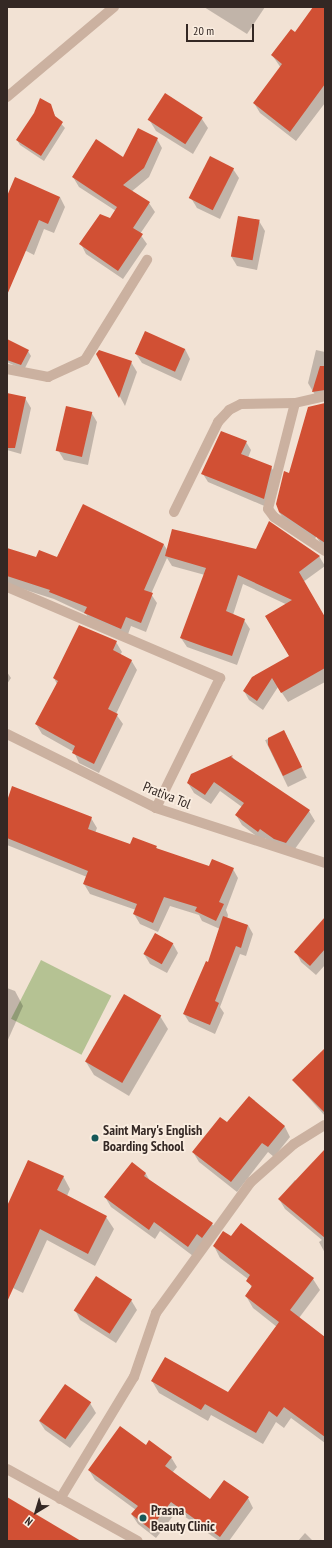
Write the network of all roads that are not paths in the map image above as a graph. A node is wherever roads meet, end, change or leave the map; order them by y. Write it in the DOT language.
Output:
graph roads {
  1 [pos="114,7"];
  2 [pos="7,97"];
  3 [pos="147,260"];
  4 [pos="7,369"];
  5 [pos="325,396"];
  6 [pos="295,404"];
  7 [pos="174,512"];
  8 [pos="325,551"];
  9 [pos="7,587"];
  10 [pos="7,734"];
  11 [pos="156,808"];
  12 [pos="325,863"];
  13 [pos="325,1126"];
  14 [pos="7,1469"];
  15 [pos="60,1499"];
  16 [pos="138,1541"];
  1 -- 2 [label="street"];
  3 -- 4 [label="street"];
  5 -- 6 [label="street"];
  6 -- 7 [label="street"];
  6 -- 8 [label="street"];
  9 -- 11 [label="street"];
  10 -- 11 [label="street, Prativa Tol"];
  11 -- 12 [label="street, Prativa Tol"];
  13 -- 15 [label="street"];
  14 -- 15 [label="street"];
  15 -- 16 [label="street"];
}
